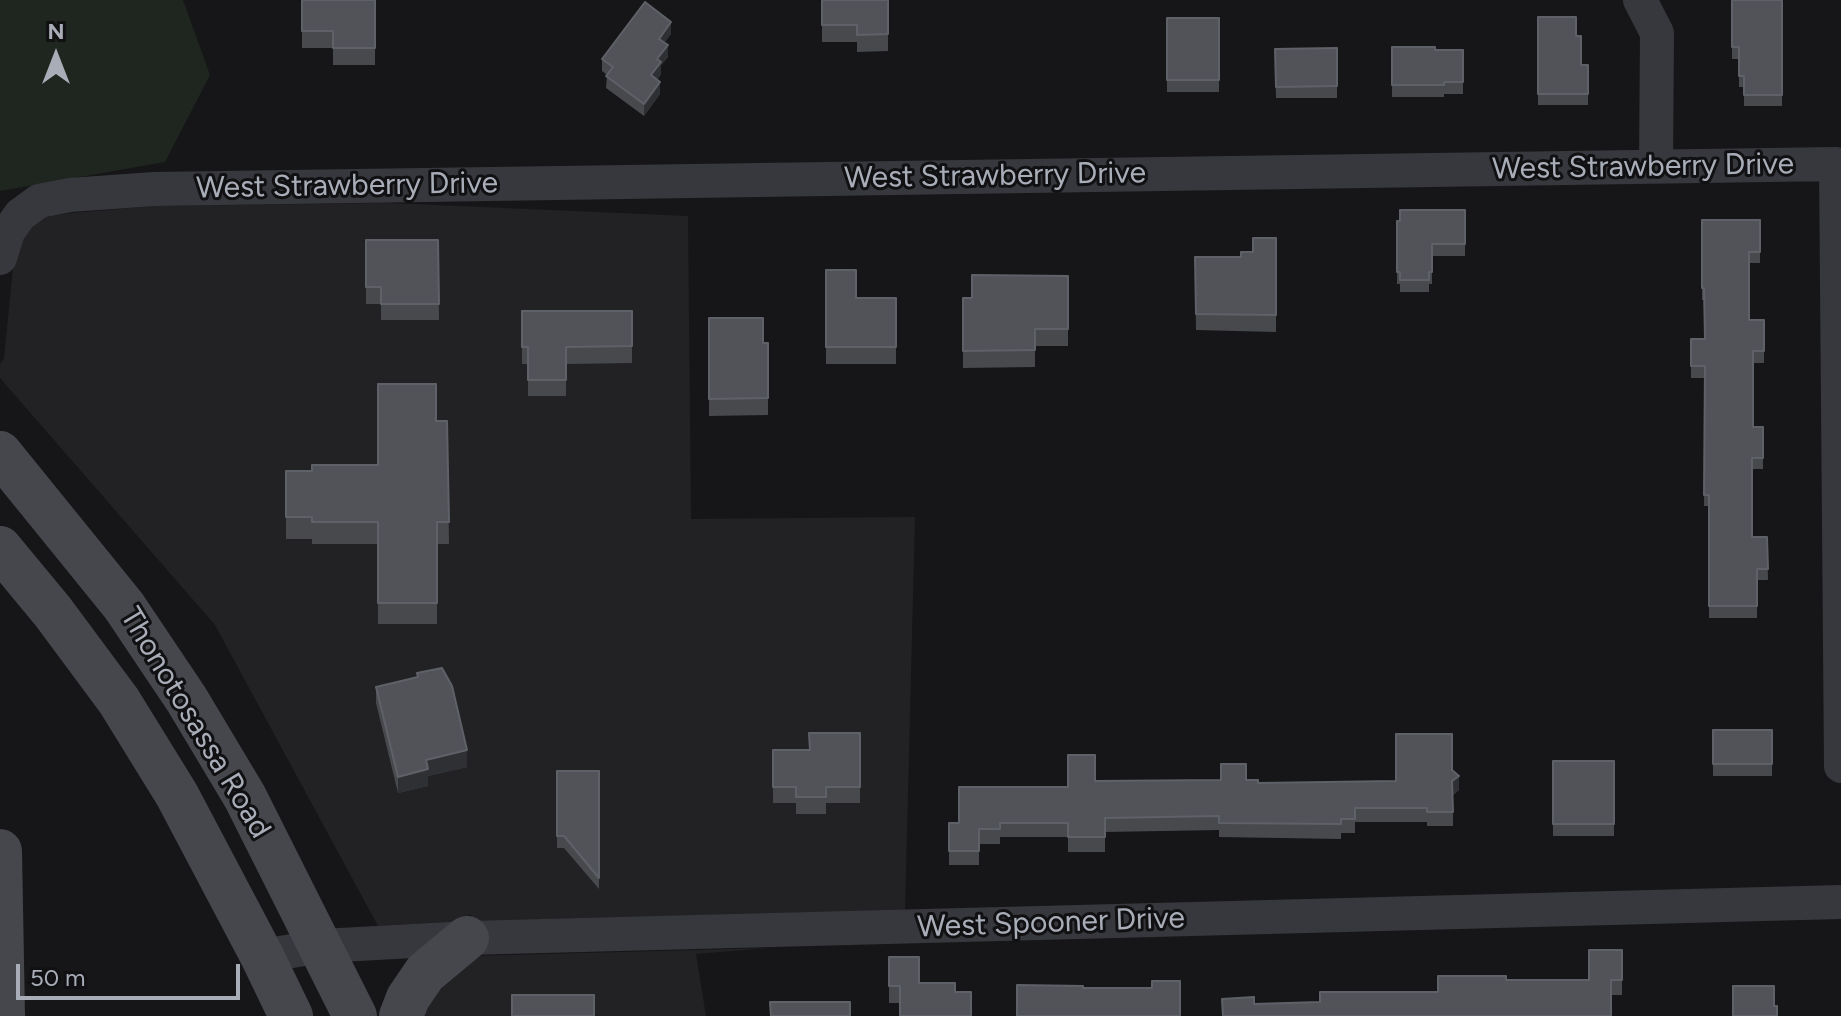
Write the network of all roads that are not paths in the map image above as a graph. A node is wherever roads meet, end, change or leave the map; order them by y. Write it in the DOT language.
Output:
graph roads {
  1 [pos="1640,0"];
  2 [pos="1656,166"];
  3 [pos="0,258"];
  4 [pos="0,453"];
  5 [pos="0,548"];
  6 [pos="1840,638"];
  7 [pos="1841,766"];
  8 [pos="0,851"];
  9 [pos="1841,902"];
  10 [pos="467,938"];
  11 [pos="322,946"];
  12 [pos="262,956"];
  13 [pos="3,1016"];
  14 [pos="291,1016"];
  15 [pos="355,1016"];
  16 [pos="401,1016"];
  1 -- 2 [label="street"];
  2 -- 3 [label="street, West Strawberry Drive"];
  2 -- 6 [label="street, West Strawberry Drive"];
  4 -- 11 [label="main road, Thonotosassa Road"];
  5 -- 12 [label="main road, Thonotosassa Road"];
  6 -- 7 [label="street"];
  8 -- 13 [label="main road"];
  9 -- 10 [label="street, West Spooner Drive"];
  10 -- 11 [label="street, West Spooner Drive"];
  10 -- 16 [label="main road"];
  11 -- 12 [label="street, West Spooner Drive"];
  11 -- 15 [label="main road, Thonotosassa Road"];
  12 -- 14 [label="main road, Thonotosassa Road"];
}
